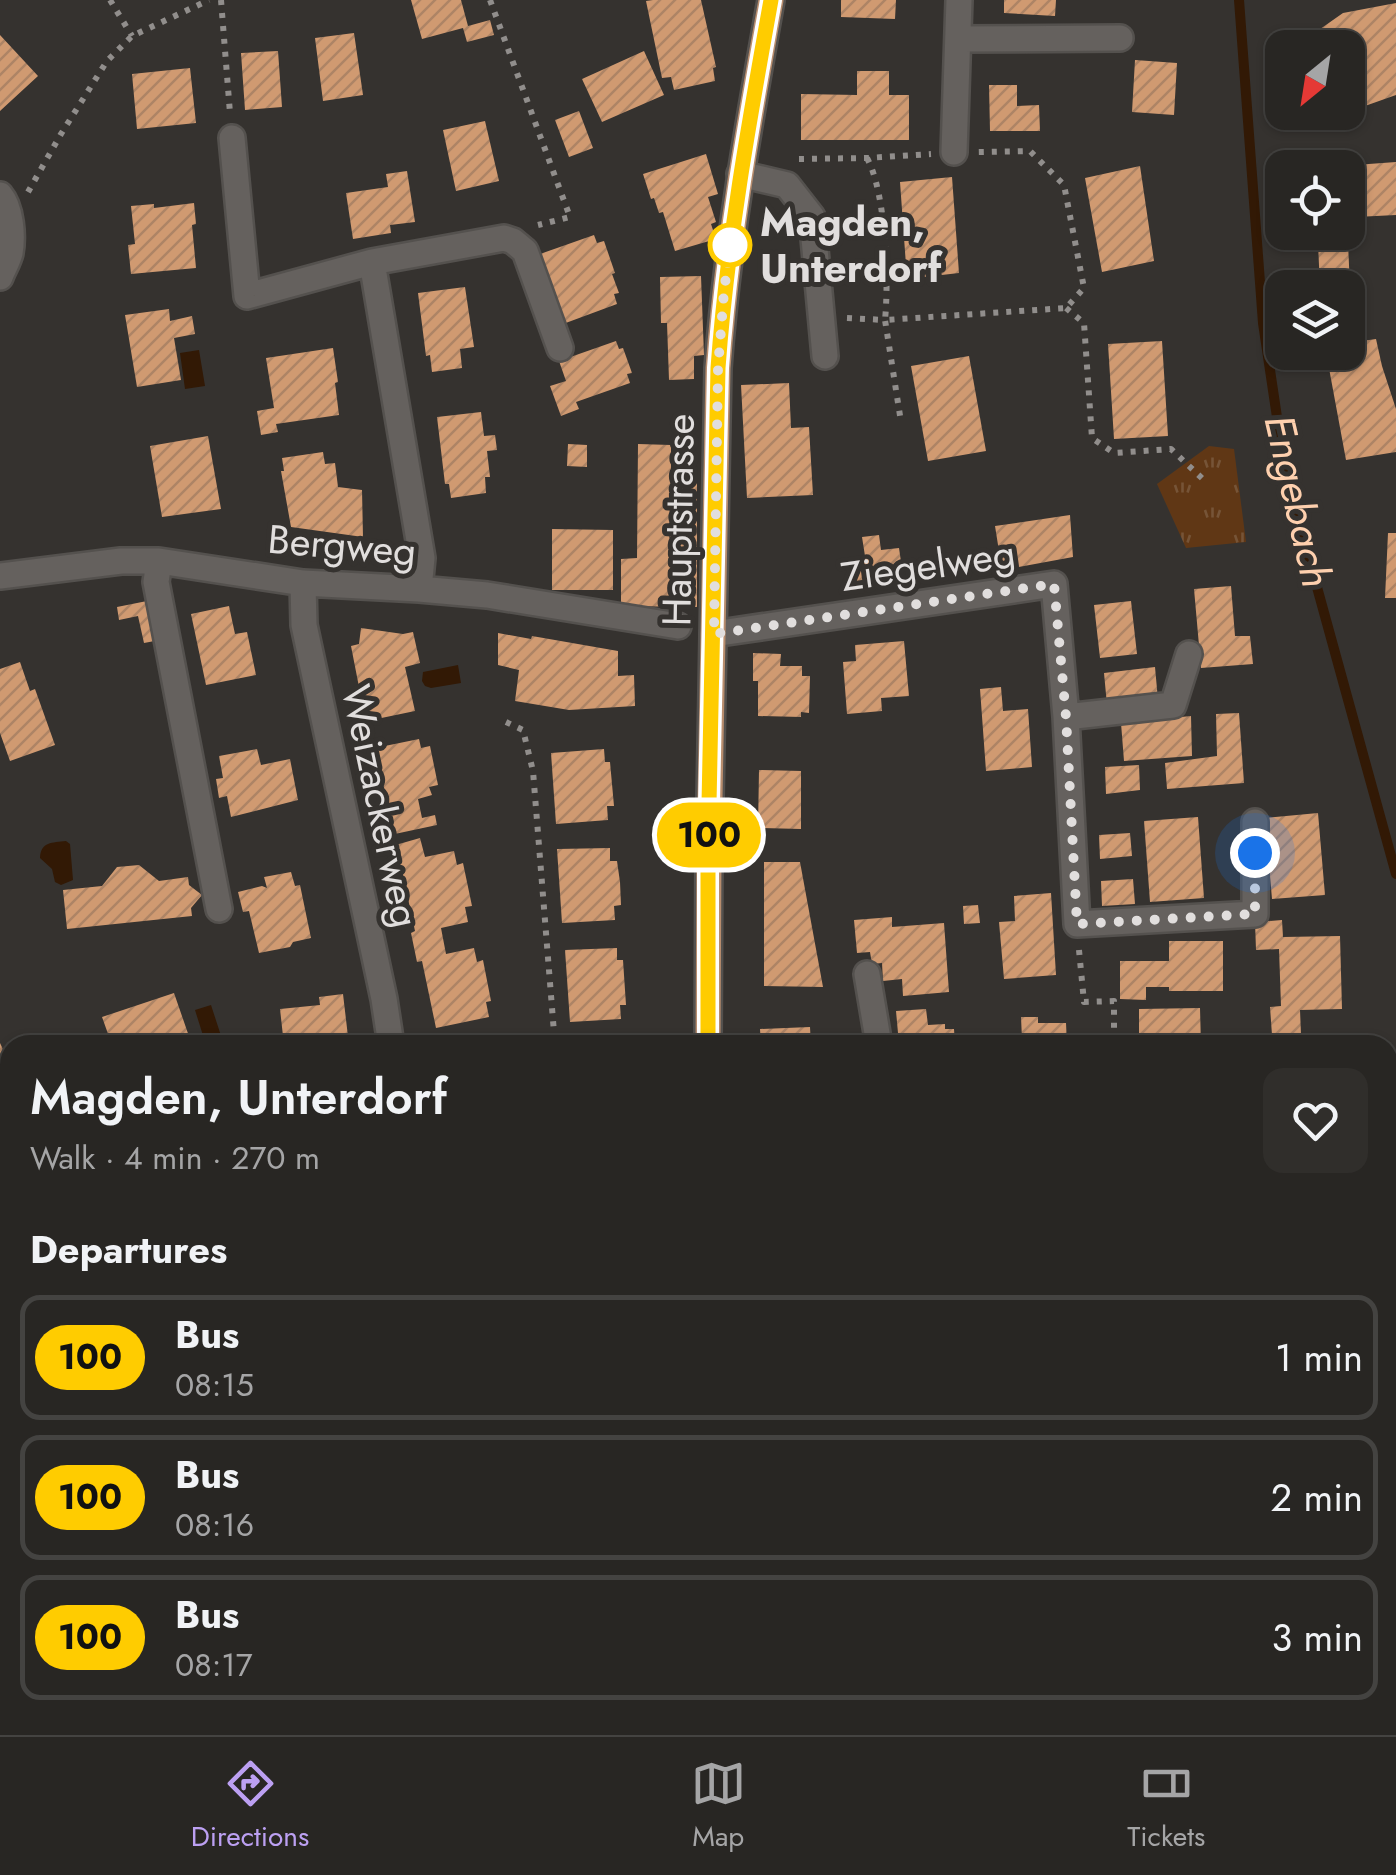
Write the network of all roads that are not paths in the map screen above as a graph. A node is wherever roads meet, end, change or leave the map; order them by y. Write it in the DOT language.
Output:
graph roads {
  1 [pos="771,0"];
  2 [pos="959,0"];
  3 [pos="958,38"];
  4 [pos="1120,38"];
  5 [pos="232,138"];
  6 [pos="954,152"];
  7 [pos="740,174"];
  8 [pos="5,207"];
  9 [pos="372,262"];
  10 [pos="0,277"];
  11 [pos="560,348"];
  12 [pos="825,356"];
  13 [pos="159,561"];
  14 [pos="0,576"];
  15 [pos="303,583"];
  16 [pos="420,588"];
  17 [pos="678,626"];
  18 [pos="714,634"];
  19 [pos="1189,654"];
  20 [pos="1066,717"];
  21 [pos="1255,822"];
  22 [pos="220,909"];
  23 [pos="868,974"];
  24 [pos="389,1035"];
  25 [pos="708,1035"];
  26 [pos="877,1035"];
  1 -- 7 [label="main road, Hauptstrasse"];
  2 -- 3 [label="street"];
  3 -- 4 [label="street"];
  3 -- 6 [label="street"];
  5 -- 9 [label="street"];
  7 -- 12 [label="street"];
  7 -- 18 [label="main road, Hauptstrasse"];
  8 -- 10 [label="street"];
  9 -- 11 [label="street"];
  9 -- 16 [label="street"];
  13 -- 14 [label="street, Bergweg"];
  13 -- 15 [label="street, Bergweg"];
  13 -- 22 [label="street"];
  15 -- 16 [label="street, Bergweg"];
  15 -- 24 [label="street, Weizackerweg"];
  16 -- 17 [label="street, Bergweg"];
  18 -- 20 [label="street, Ziegelweg"];
  18 -- 25 [label="main road, Hauptstrasse"];
  19 -- 20 [label="street"];
  20 -- 21 [label="street, Ziegelweg"];
  23 -- 26 [label="street"];
}
